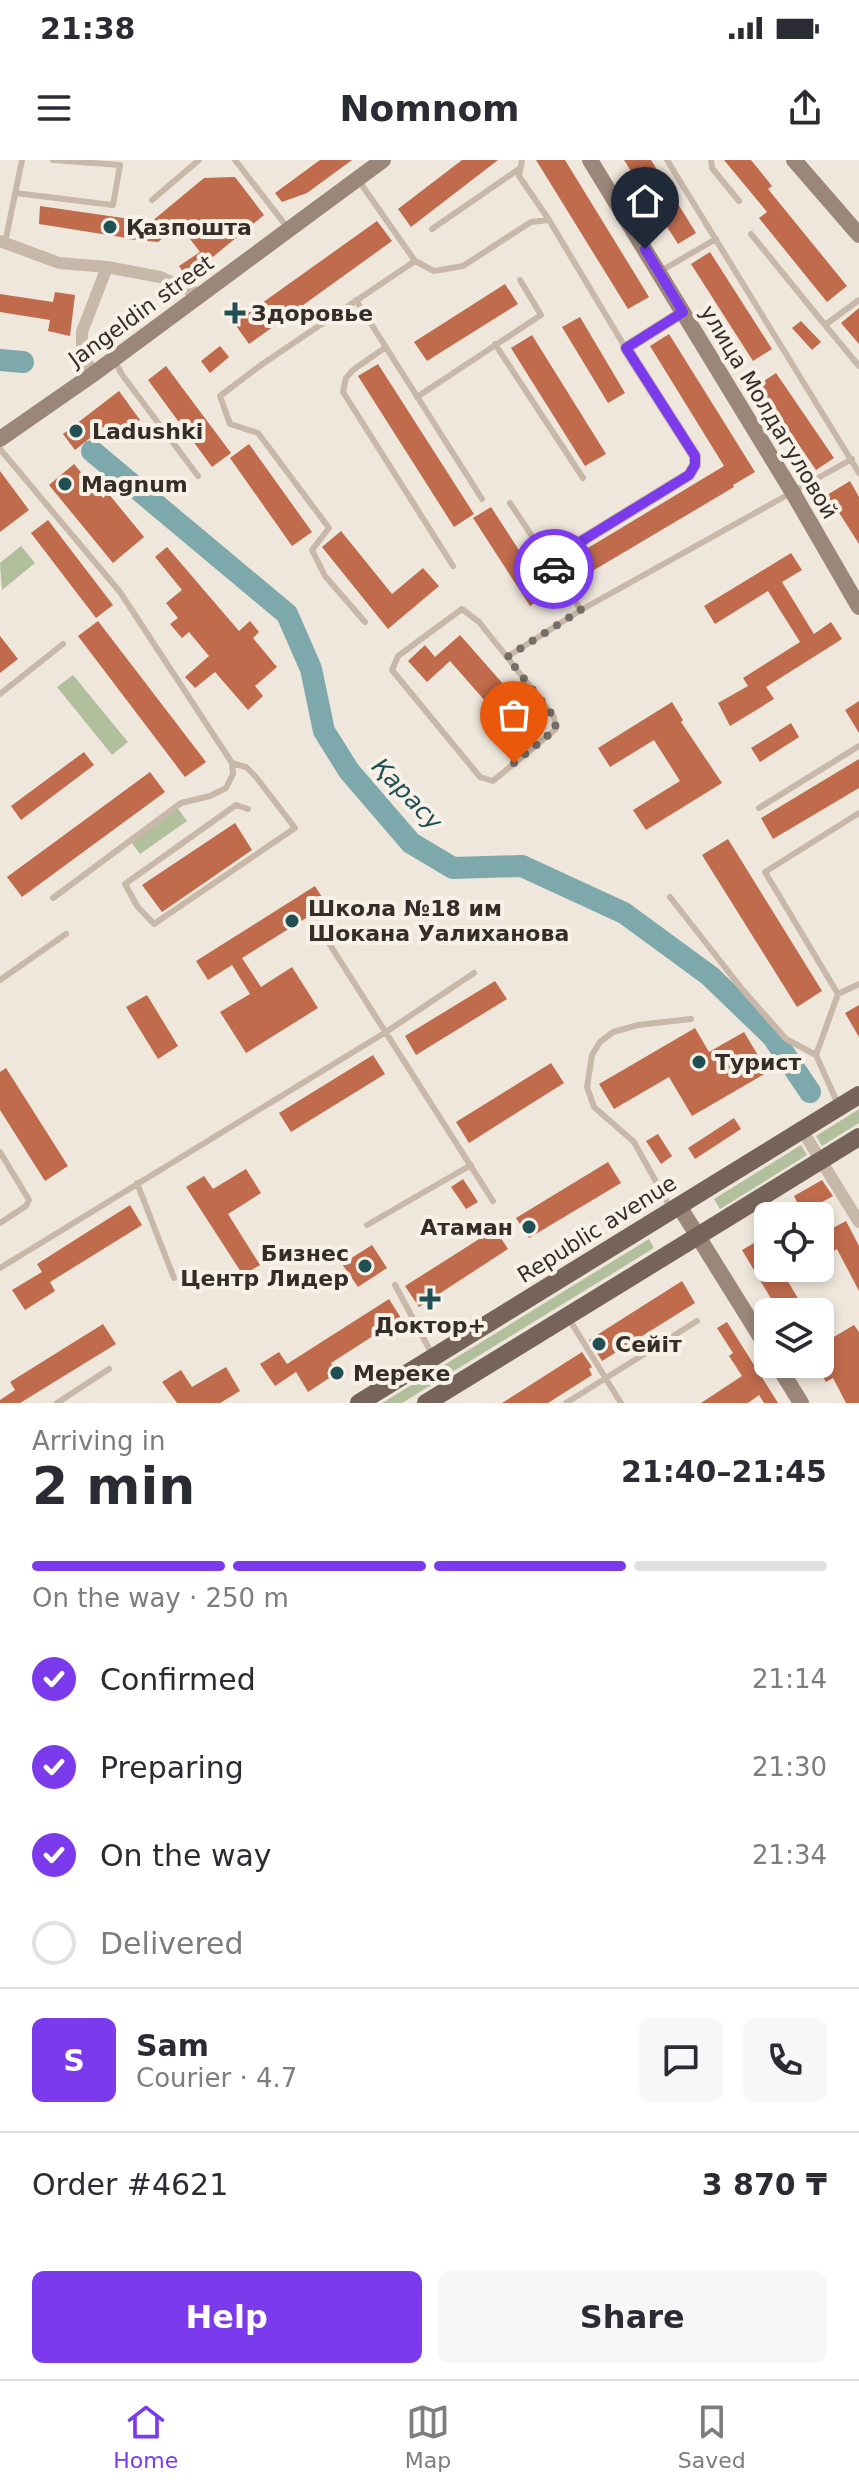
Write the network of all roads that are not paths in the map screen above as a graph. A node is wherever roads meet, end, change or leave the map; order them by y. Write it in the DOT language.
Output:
graph roads {
  1 [pos="22,160"];
  2 [pos="53,160"];
  3 [pos="199,160"];
  4 [pos="235,160"];
  5 [pos="383,160"];
  6 [pos="522,160"];
  7 [pos="590,160"];
  8 [pos="667,160"];
  9 [pos="711,160"];
  10 [pos="794,160"];
  11 [pos="805,160"];
  12 [pos="519,169"];
  13 [pos="357,178"];
  14 [pos="15,193"];
  15 [pos="826,196"];
  16 [pos="152,200"];
  17 [pos="739,201"];
  18 [pos="549,220"];
  19 [pos="432,229"];
  20 [pos="289,230"];
  21 [pos="751,234"];
  22 [pos="859,235"];
  23 [pos="716,239"];
  24 [pos="3,242"];
  25 [pos="415,261"];
  26 [pos="107,267"];
  27 [pos="659,272"];
  28 [pos="520,280"];
  29 [pos="201,295"];
  30 [pos="356,300"];
  31 [pos="859,300"];
  32 [pos="683,312"];
  33 [pos="825,325"];
  34 [pos="495,344"];
  35 [pos="386,347"];
  36 [pos="626,348"];
  37 [pos="114,359"];
  38 [pos="859,366"];
  39 [pos="92,375"];
  40 [pos="417,397"];
  41 [pos="0,439"];
  42 [pos="0,449"];
  43 [pos="852,459"];
  44 [pos="859,473"];
  45 [pos="198,476"];
  46 [pos="583,478"];
  47 [pos="793,493"];
  48 [pos="482,499"];
  49 [pos="510,503"];
  50 [pos="549,561"];
  51 [pos="453,566"];
  52 [pos="859,607"];
  53 [pos="581,610"];
  54 [pos="365,622"];
  55 [pos="63,644"];
  56 [pos="507,657"];
  57 [pos="0,694"];
  58 [pos="859,746"];
  59 [pos="232,763"];
  60 [pos="759,808"];
  61 [pos="248,809"];
  62 [pos="859,813"];
  63 [pos="670,897"];
  64 [pos="53,898"];
  65 [pos="66,934"];
  66 [pos="325,937"];
  67 [pos="474,973"];
  68 [pos="0,980"];
  69 [pos="859,984"];
  70 [pos="838,994"];
  71 [pos="691,1019"];
  72 [pos="386,1032"];
  73 [pos="816,1055"];
  74 [pos="859,1095"];
  75 [pos="839,1107"];
  76 [pos="802,1130"];
  77 [pos="859,1137"];
  78 [pos="0,1152"];
  79 [pos="821,1160"];
  80 [pos="471,1165"];
  81 [pos="137,1183"];
  82 [pos="493,1201"];
  83 [pos="675,1208"];
  84 [pos="859,1222"];
  85 [pos="0,1223"];
  86 [pos="367,1225"];
  87 [pos="697,1236"];
  88 [pos="1,1267"];
  89 [pos="0,1275"];
  90 [pos="174,1278"];
  91 [pos="395,1285"];
  92 [pos="567,1316"];
  93 [pos="697,1321"];
  94 [pos="754,1327"];
  95 [pos="433,1357"];
  96 [pos="109,1369"];
  97 [pos="604,1378"];
  98 [pos="786,1378"];
  99 [pos="57,1403"];
  100 [pos="359,1403"];
  101 [pos="426,1403"];
  102 [pos="566,1403"];
  103 [pos="621,1403"];
  104 [pos="801,1403"];
  1 -- 14 [label="lane"];
  2 -- 14 [label="lane"];
  3 -- 16 [label="lane"];
  4 -- 20 [label="lane"];
  5 -- 13 [label="main road, Jangeldin street"];
  6 -- 12 [label="lane"];
  7 -- 27 [label="main road, улица Молдагуловой"];
  8 -- 23 [label="lane"];
  9 -- 17 [label="lane"];
  10 -- 15 [label="main road"];
  11 -- 15 [label="main road"];
  12 -- 18 [label="lane"];
  12 -- 19 [label="lane"];
  13 -- 20 [label="main road, Jangeldin street"];
  13 -- 25 [label="lane"];
  14 -- 24 [label="lane"];
  15 -- 22 [label="main road"];
  18 -- 25 [label="lane"];
  18 -- 36 [label="lane"];
  20 -- 29 [label="main road, Jangeldin street"];
  21 -- 33 [label="lane"];
  23 -- 27 [label="lane"];
  23 -- 43 [label="lane"];
  24 -- 26 [label="street"];
  25 -- 30 [label="lane"];
  26 -- 29 [label="street"];
  26 -- 39 [label="street"];
  27 -- 32 [label="main road, улица Молдагуловой"];
  28 -- 34 [label="lane"];
  29 -- 37 [label="main road, Jangeldin street"];
  30 -- 35 [label="lane"];
  30 -- 54 [label="lane"];
  31 -- 33 [label="lane"];
  32 -- 36 [label="street"];
  32 -- 47 [label="main road, улица Молдагуловой"];
  33 -- 38 [label="lane"];
  34 -- 40 [label="lane"];
  34 -- 46 [label="lane"];
  35 -- 40 [label="lane"];
  35 -- 51 [label="lane"];
  36 -- 50 [label="street"];
  37 -- 39 [label="main road, Jangeldin street"];
  37 -- 45 [label="lane"];
  39 -- 41 [label="main road, Jangeldin street"];
  40 -- 48 [label="lane"];
  42 -- 59 [label="lane"];
  43 -- 44 [label="lane"];
  43 -- 47 [label="lane"];
  47 -- 52 [label="main road, улица Молдагуловой"];
  47 -- 53 [label="lane"];
  49 -- 50 [label="lane"];
  50 -- 53 [label="lane"];
  53 -- 56 [label="lane"];
  55 -- 57 [label="lane"];
  56 -- 56 [label="lane"];
  58 -- 60 [label="lane"];
  59 -- 61 [label="lane"];
  59 -- 64 [label="lane"];
  62 -- 70 [label="lane"];
  63 -- 73 [label="lane"];
  65 -- 68 [label="lane"];
  66 -- 72 [label="lane"];
  67 -- 72 [label="lane"];
  69 -- 70 [label="lane"];
  70 -- 73 [label="lane"];
  71 -- 83 [label="lane"];
  72 -- 80 [label="lane"];
  72 -- 81 [label="lane"];
  73 -- 75 [label="lane"];
  74 -- 75 [label="main road, Republic avenue"];
  75 -- 76 [label="main road, Republic avenue"];
  76 -- 79 [label="street"];
  76 -- 83 [label="main road, Republic avenue"];
  77 -- 79 [label="main road"];
  78 -- 85 [label="lane"];
  79 -- 84 [label="street"];
  79 -- 87 [label="main road"];
  80 -- 82 [label="lane"];
  80 -- 86 [label="lane"];
  81 -- 88 [label="lane"];
  81 -- 90 [label="lane"];
  83 -- 87 [label="main road"];
  83 -- 95 [label="main road, Republic avenue"];
  87 -- 92 [label="main road"];
  87 -- 94 [label="main road"];
  88 -- 89 [label="lane"];
  91 -- 95 [label="lane"];
  92 -- 97 [label="lane"];
  92 -- 101 [label="main road"];
  93 -- 97 [label="lane"];
  95 -- 100 [label="main road, Republic avenue"];
  96 -- 99 [label="lane"];
  97 -- 102 [label="lane"];
  97 -- 103 [label="lane"];
  98 -- 104 [label="main road"];
}
